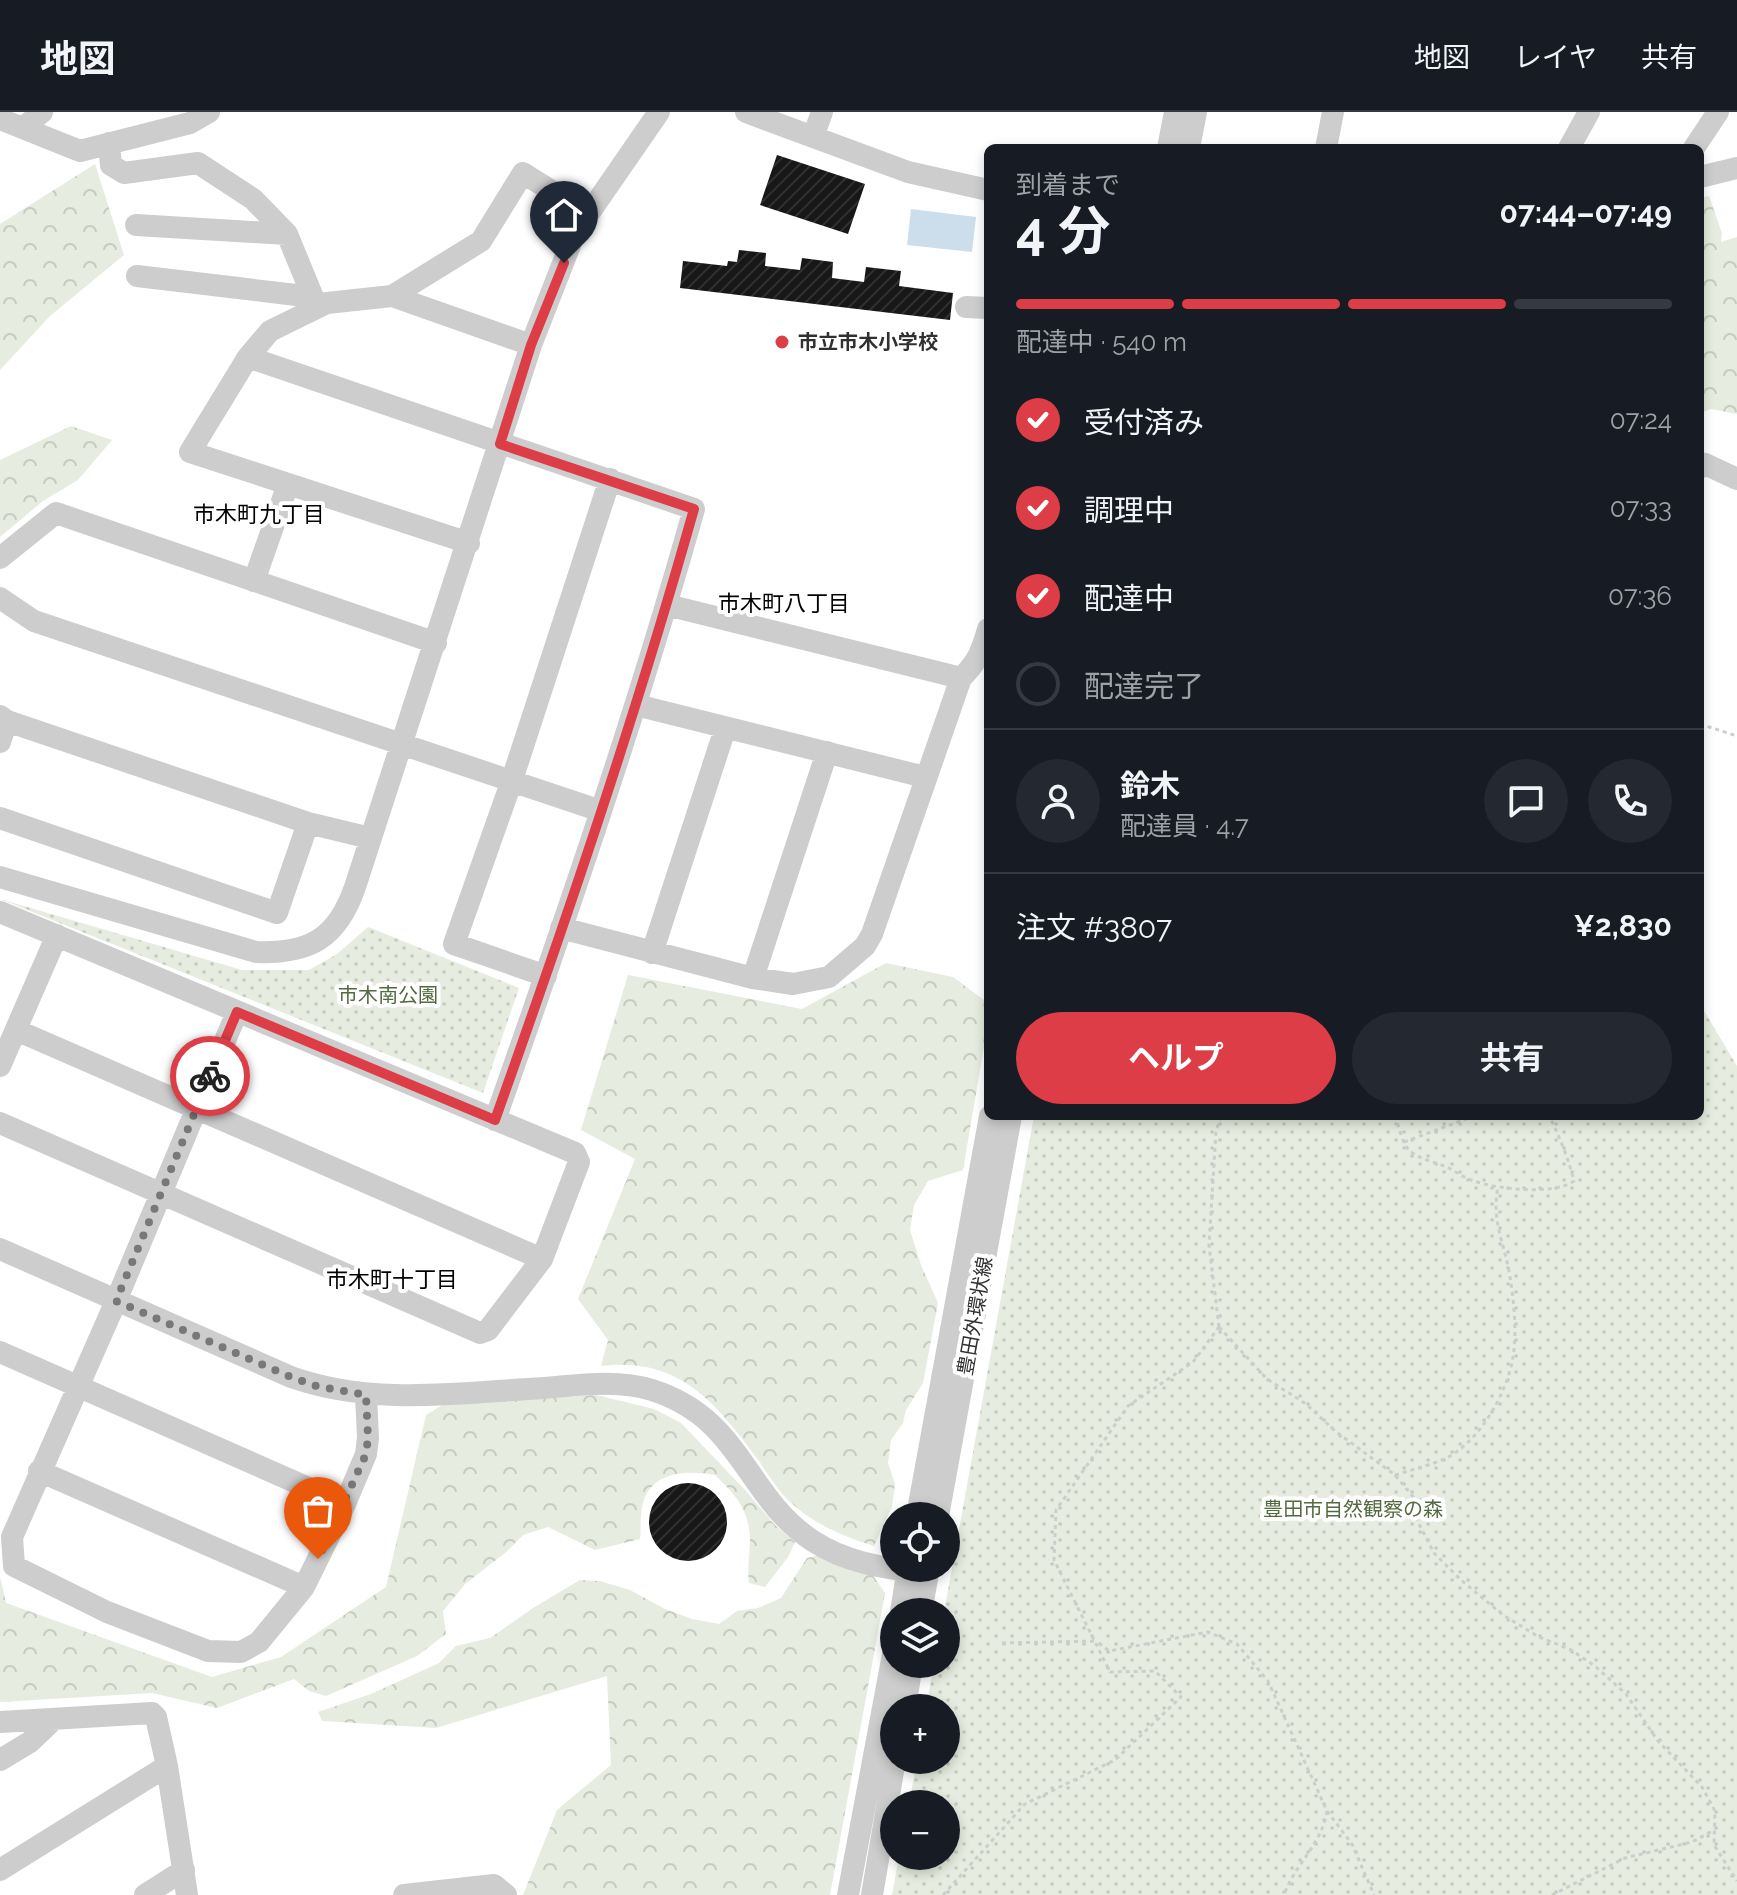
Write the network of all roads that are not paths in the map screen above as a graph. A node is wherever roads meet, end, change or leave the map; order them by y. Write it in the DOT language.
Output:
graph roads {
  1 [pos="42,112"];
  2 [pos="209,112"];
  3 [pos="659,112"];
  4 [pos="746,112"];
  5 [pos="822,112"];
  6 [pos="1175,112"];
  7 [pos="1196,112"];
  8 [pos="1333,112"];
  9 [pos="1589,112"];
  10 [pos="1718,112"];
  11 [pos="0,119"];
  12 [pos="23,128"];
  13 [pos="813,137"];
  14 [pos="109,143"];
  15 [pos="1169,144"];
  16 [pos="1190,144"];
  17 [pos="1327,144"];
  18 [pos="1571,144"];
  19 [pos="1697,144"];
  20 [pos="1737,168"];
  21 [pos="1704,176"];
  22 [pos="984,189"];
  23 [pos="588,214"];
  24 [pos="136,225"];
  25 [pos="287,234"];
  26 [pos="137,276"];
  27 [pos="392,296"];
  28 [pos="315,302"];
  29 [pos="531,345"];
  30 [pos="248,357"];
  31 [pos="500,444"];
  32 [pos="1704,465"];
  33 [pos="610,479"];
  34 [pos="1737,479"];
  35 [pos="288,484"];
  36 [pos="469,543"];
  37 [pos="0,558"];
  38 [pos="254,581"];
  39 [pos="0,598"];
  40 [pos="667,605"];
  41 [pos="436,643"];
  42 [pos="984,643"];
  43 [pos="961,678"];
  44 [pos="636,705"];
  45 [pos="2,726"];
  46 [pos="725,729"];
  47 [pos="400,745"];
  48 [pos="827,752"];
  49 [pos="925,777"];
  50 [pos="511,783"];
  51 [pos="601,811"];
  52 [pos="0,818"];
  53 [pos="308,823"];
  54 [pos="370,838"];
  55 [pos="0,877"];
  56 [pos="0,912"];
  57 [pos="561,928"];
  58 [pos="57,935"];
  59 [pos="652,953"];
  60 [pos="546,976"];
  61 [pos="753,978"];
  62 [pos="237,1012"];
  63 [pos="16,1030"];
  64 [pos="0,1066"];
  65 [pos="196,1108"];
  66 [pos="495,1120"];
  67 [pos="989,1120"];
  68 [pos="1010,1120"];
  69 [pos="0,1123"];
  70 [pos="160,1195"];
  71 [pos="0,1249"];
  72 [pos="542,1259"];
  73 [pos="116,1301"];
  74 [pos="0,1352"];
  75 [pos="76,1386"];
  76 [pos="366,1395"];
  77 [pos="39,1471"];
  78 [pos="920,1502"];
  79 [pos="941,1502"];
  80 [pos="345,1504"];
  81 [pos="880,1564"];
  82 [pos="304,1587"];
  83 [pos="889,1678"];
  84 [pos="54,1719"];
  85 [pos="0,1722"];
  86 [pos="0,1760"];
  87 [pos="167,1766"];
  88 [pos="893,1774"];
  89 [pos="0,1870"];
  90 [pos="184,1870"];
  91 [pos="145,1895"];
  92 [pos="187,1895"];
  93 [pos="404,1895"];
  94 [pos="506,1895"];
  95 [pos="848,1895"];
  96 [pos="872,1895"];
  1 -- 12 [label="street"];
  2 -- 14 [label="street"];
  3 -- 23 [label="street"];
  4 -- 13 [label="street"];
  5 -- 13 [label="street"];
  6 -- 15 [label="street"];
  7 -- 16 [label="street"];
  8 -- 17 [label="street"];
  9 -- 18 [label="street"];
  10 -- 19 [label="street"];
  11 -- 12 [label="street"];
  12 -- 14 [label="street"];
  13 -- 22 [label="street"];
  14 -- 25 [label="street"];
  20 -- 21 [label="street"];
  23 -- 27 [label="street"];
  23 -- 29 [label="street"];
  24 -- 25 [label="street"];
  25 -- 28 [label="street"];
  26 -- 28 [label="street"];
  27 -- 28 [label="street"];
  27 -- 29 [label="street"];
  28 -- 30 [label="street"];
  29 -- 31 [label="street"];
  30 -- 31 [label="street"];
  30 -- 35 [label="street"];
  31 -- 33 [label="street"];
  31 -- 36 [label="street"];
  32 -- 34 [label="street"];
  33 -- 40 [label="street"];
  33 -- 50 [label="street"];
  35 -- 36 [label="street"];
  35 -- 38 [label="street"];
  36 -- 41 [label="street"];
  37 -- 38 [label="street"];
  38 -- 41 [label="street"];
  39 -- 47 [label="street"];
  40 -- 43 [label="street"];
  40 -- 44 [label="street"];
  41 -- 47 [label="street"];
  42 -- 43 [label="street"];
  43 -- 49 [label="street"];
  44 -- 46 [label="street"];
  44 -- 51 [label="street"];
  45 -- 53 [label="street"];
  46 -- 48 [label="street"];
  46 -- 59 [label="street"];
  47 -- 50 [label="street"];
  47 -- 54 [label="street"];
  48 -- 49 [label="street"];
  48 -- 61 [label="street"];
  49 -- 61 [label="street"];
  50 -- 51 [label="street"];
  50 -- 60 [label="street"];
  51 -- 57 [label="street"];
  52 -- 53 [label="street"];
  53 -- 54 [label="street"];
  54 -- 55 [label="street"];
  56 -- 58 [label="street"];
  57 -- 59 [label="street"];
  57 -- 60 [label="street"];
  58 -- 62 [label="street"];
  58 -- 63 [label="street"];
  59 -- 61 [label="street"];
  60 -- 66 [label="street"];
  62 -- 65 [label="street"];
  62 -- 66 [label="street"];
  63 -- 64 [label="street"];
  63 -- 65 [label="street"];
  65 -- 70 [label="street"];
  65 -- 72 [label="street"];
  66 -- 72 [label="street"];
  67 -- 78 [label="street, 豊田外環状線"];
  68 -- 79 [label="street, 豊田外環状線"];
  69 -- 70 [label="street"];
  70 -- 72 [label="street"];
  70 -- 73 [label="street"];
  71 -- 73 [label="street"];
  73 -- 75 [label="street"];
  73 -- 76 [label="street"];
  74 -- 75 [label="street"];
  75 -- 77 [label="street"];
  75 -- 80 [label="street"];
  76 -- 80 [label="street"];
  76 -- 81 [label="street"];
  77 -- 82 [label="street"];
  77 -- 82 [label="street"];
  80 -- 82 [label="street"];
  83 -- 95 [label="street"];
  84 -- 85 [label="street"];
  84 -- 86 [label="street"];
  84 -- 87 [label="street"];
  87 -- 89 [label="street"];
  87 -- 90 [label="street"];
  88 -- 96 [label="street"];
  90 -- 91 [label="street"];
  90 -- 92 [label="street"];
  93 -- 94 [label="street"];
}
